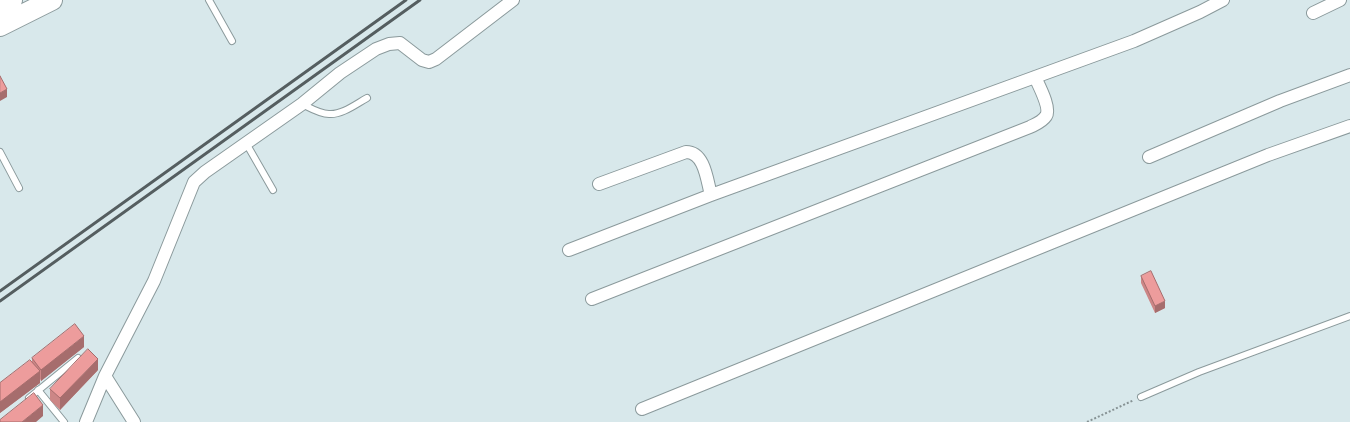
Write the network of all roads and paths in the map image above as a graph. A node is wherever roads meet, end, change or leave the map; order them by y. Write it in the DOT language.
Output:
graph roads {
  1 [pos="12,0"];
  2 [pos="52,0"];
  3 [pos="209,0"];
  4 [pos="513,0"];
  5 [pos="1223,0"];
  6 [pos="1340,0"];
  7 [pos="0,6"];
  8 [pos="1314,12"];
  9 [pos="0,26"];
  10 [pos="232,41"];
  11 [pos="1350,75"];
  12 [pos="1035,78"];
  13 [pos="367,98"];
  14 [pos="302,104"];
  15 [pos="1350,126"];
  16 [pos="246,143"];
  17 [pos="0,152"];
  18 [pos="1149,157"];
  19 [pos="599,184"];
  20 [pos="19,188"];
  21 [pos="273,190"];
  22 [pos="711,195"];
  23 [pos="569,250"];
  24 [pos="592,299"];
  25 [pos="1350,316"];
  26 [pos="78,358"];
  27 [pos="106,376"];
  28 [pos="38,390"];
  29 [pos="1141,397"];
  30 [pos="22,403"];
  31 [pos="642,409"];
  32 [pos="64,422"];
  33 [pos="86,422"];
  34 [pos="134,422"];
  35 [pos="1087,422"];
  1 -- 7 [label="highway"];
  2 -- 9 [label="highway"];
  3 -- 10 [label="lane"];
  4 -- 14 [label="street"];
  5 -- 12 [label="street"];
  6 -- 8 [label="street"];
  11 -- 18 [label="street"];
  12 -- 22 [label="street"];
  12 -- 24 [label="street"];
  13 -- 14 [label="lane"];
  14 -- 16 [label="street"];
  15 -- 31 [label="street"];
  16 -- 21 [label="lane"];
  16 -- 27 [label="street"];
  17 -- 20 [label="lane"];
  19 -- 22 [label="street"];
  22 -- 23 [label="street"];
  25 -- 29 [label="lane"];
  26 -- 28 [label="lane"];
  27 -- 33 [label="street"];
  27 -- 34 [label="street"];
  28 -- 30 [label="lane"];
  28 -- 32 [label="lane"];
  29 -- 35 [label="path"];
}
